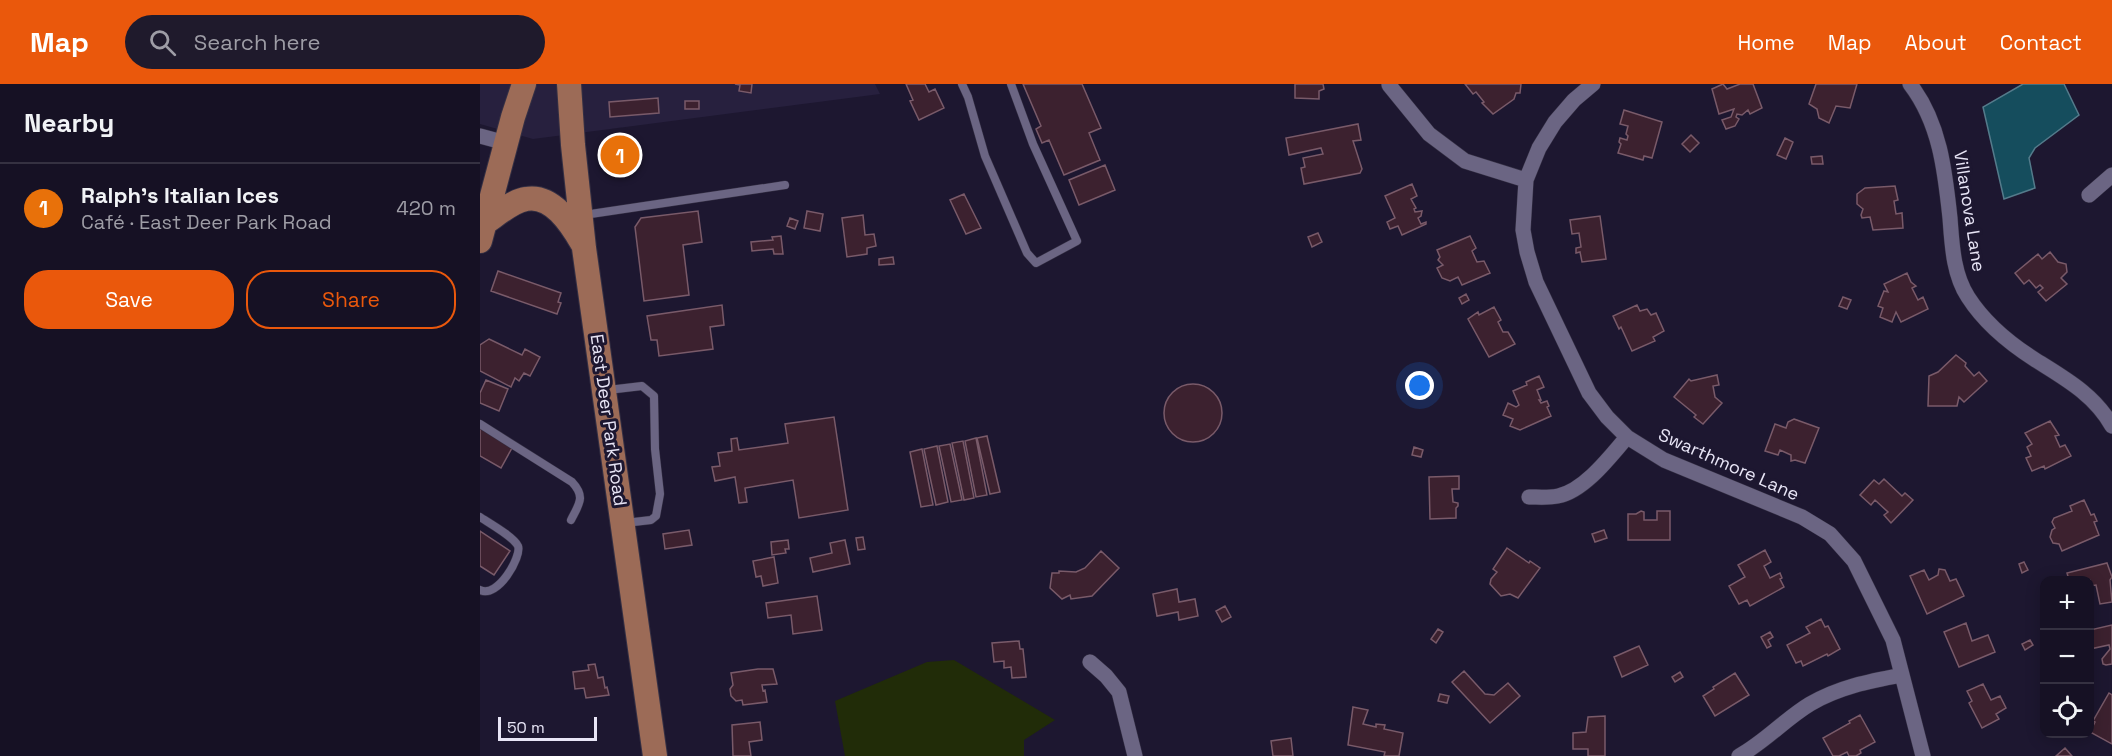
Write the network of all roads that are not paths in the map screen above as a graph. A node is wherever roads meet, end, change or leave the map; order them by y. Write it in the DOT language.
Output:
graph roads {
  1 [pos="525,84"];
  2 [pos="569,84"];
  3 [pos="962,84"];
  4 [pos="1011,84"];
  5 [pos="1593,84"];
  6 [pos="1389,85"];
  7 [pos="1917,86"];
  8 [pos="480,136"];
  9 [pos="506,143"];
  10 [pos="2112,175"];
  11 [pos="1526,180"];
  12 [pos="785,184"];
  13 [pos="2089,195"];
  14 [pos="580,215"];
  15 [pos="483,232"];
  16 [pos="584,248"];
  17 [pos="604,390"];
  18 [pos="480,424"];
  19 [pos="2112,426"];
  20 [pos="1627,438"];
  21 [pos="1529,496"];
  22 [pos="480,517"];
  23 [pos="571,520"];
  24 [pos="623,523"];
  25 [pos="480,590"];
  26 [pos="1090,662"];
  27 [pos="1902,675"];
  28 [pos="655,756"];
  29 [pos="1135,756"];
  30 [pos="1739,756"];
  31 [pos="1923,756"];
  1 -- 9 [label="main road"];
  2 -- 14 [label="main road, East Deer Park Road"];
  3 -- 4 [label="lane"];
  5 -- 11 [label="street, Swarthmore Lane"];
  6 -- 11 [label="street"];
  7 -- 19 [label="street, Villanova Lane"];
  8 -- 9 [label="street"];
  9 -- 15 [label="main road"];
  10 -- 13 [label="street"];
  11 -- 20 [label="street, Swarthmore Lane"];
  12 -- 14 [label="lane"];
  14 -- 16 [label="main road, East Deer Park Road"];
  15 -- 16 [label="main road"];
  16 -- 17 [label="main road, East Deer Park Road"];
  17 -- 24 [label="main road, East Deer Park Road"];
  17 -- 24 [label="lane"];
  18 -- 23 [label="lane"];
  20 -- 21 [label="street"];
  20 -- 27 [label="street, Swarthmore Lane"];
  22 -- 25 [label="lane"];
  24 -- 28 [label="main road, East Deer Park Road"];
  26 -- 29 [label="street"];
  27 -- 30 [label="street"];
  27 -- 31 [label="street, Swarthmore Lane"];
}
